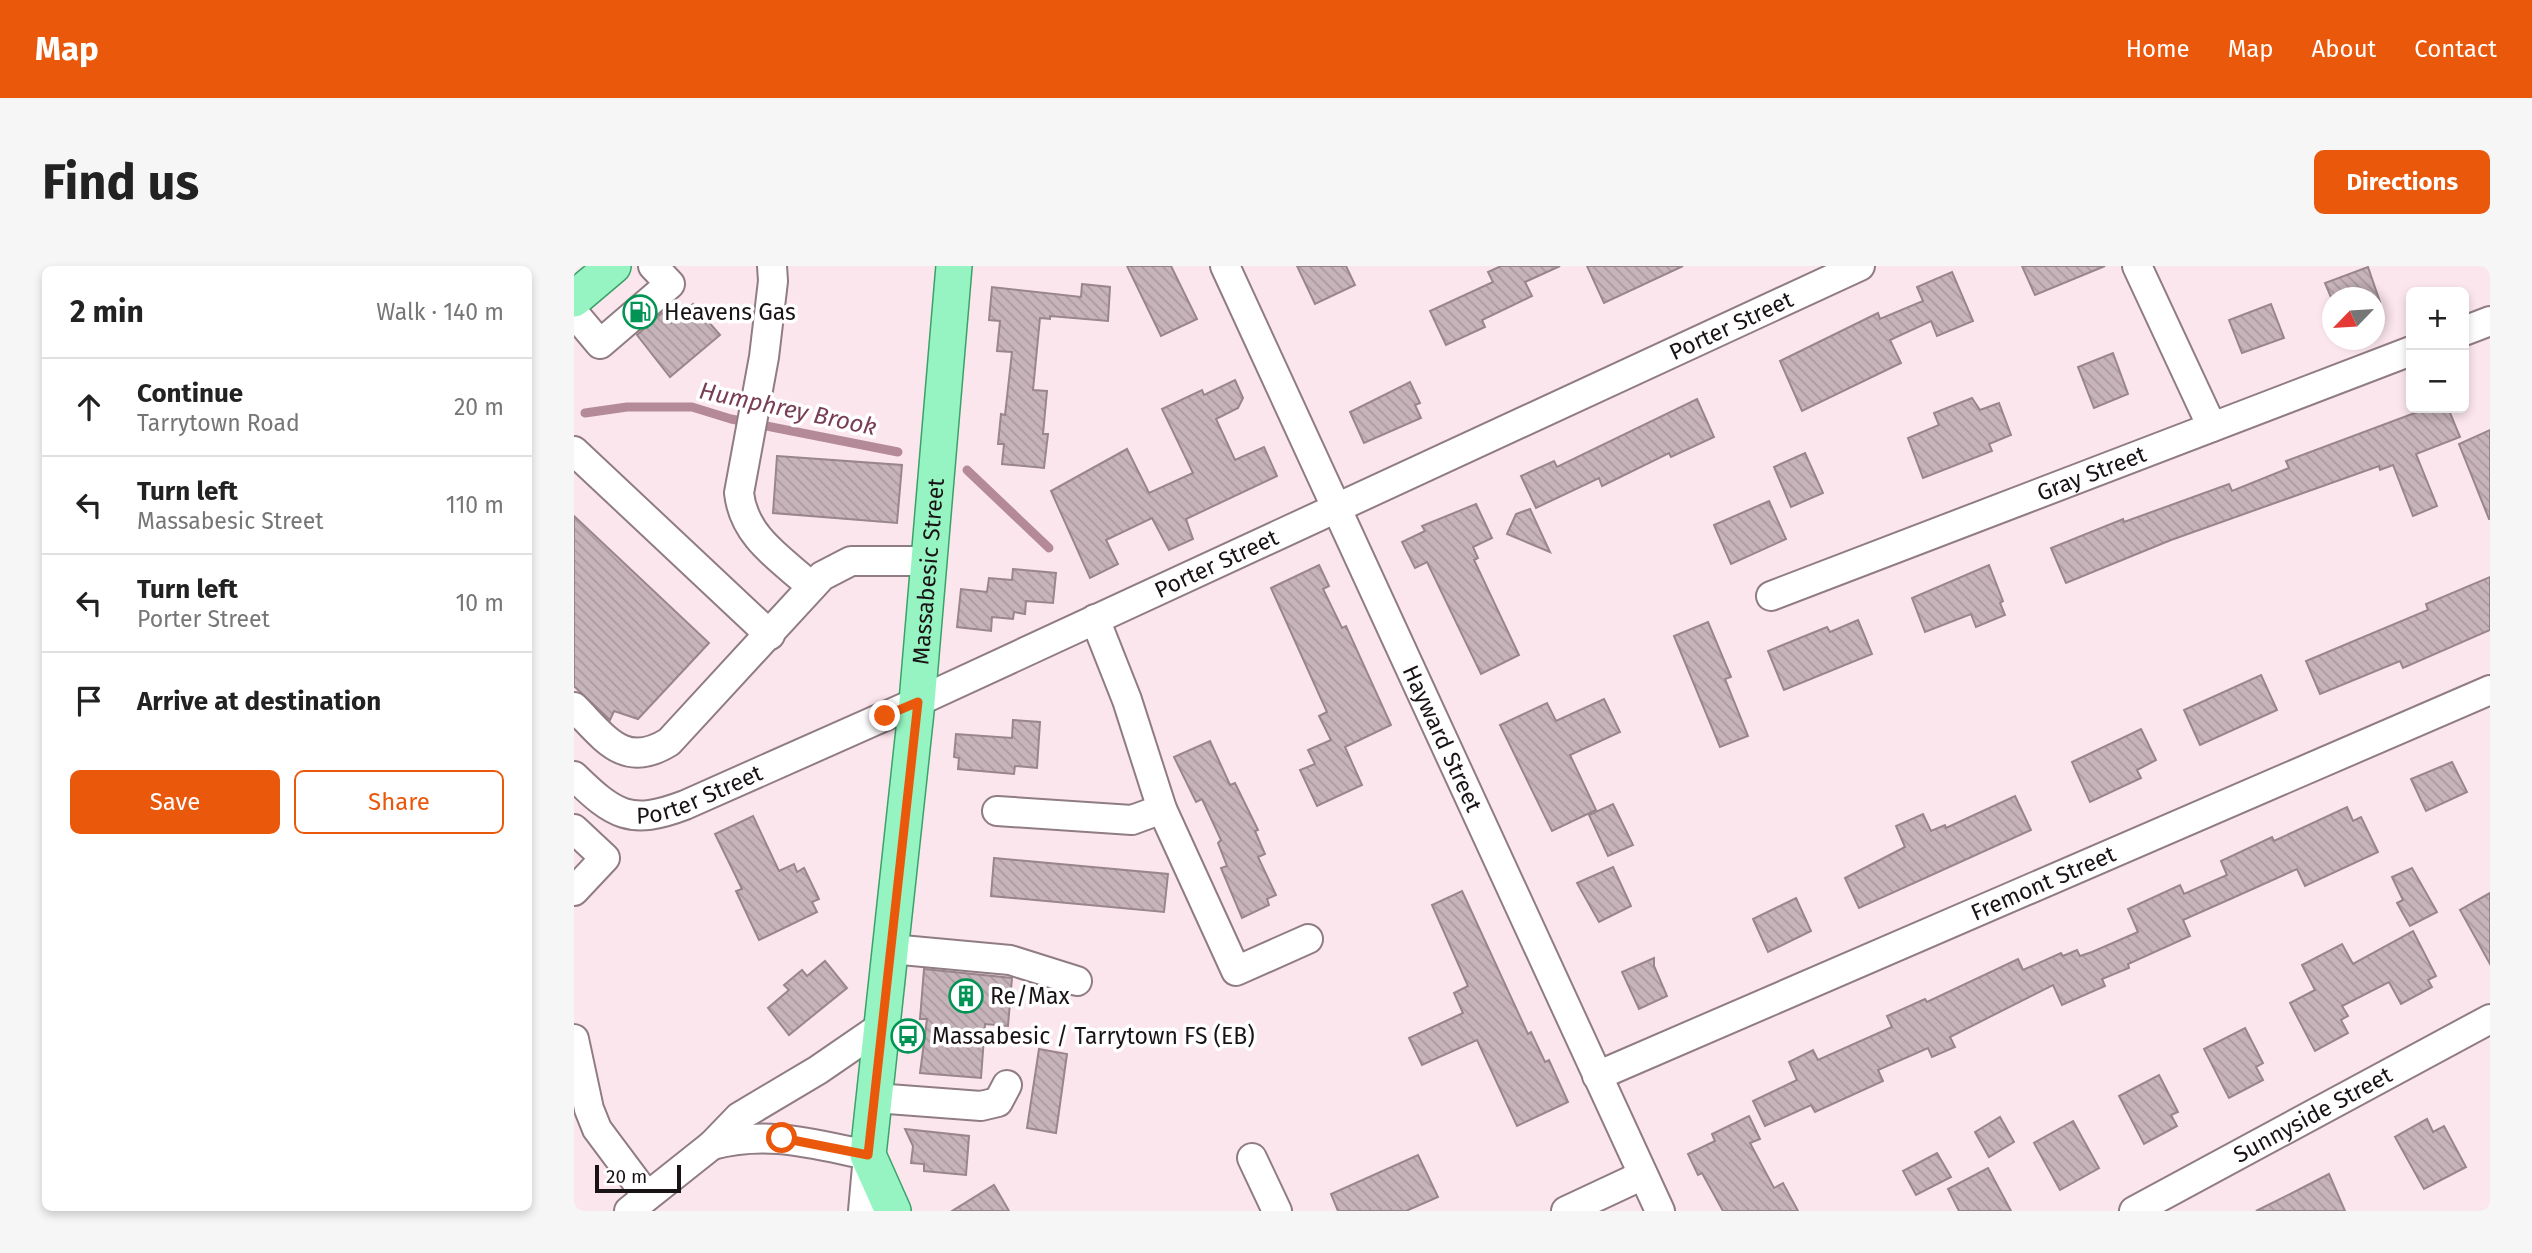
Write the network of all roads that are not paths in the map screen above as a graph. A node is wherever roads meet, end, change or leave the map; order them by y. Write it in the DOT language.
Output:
graph roads {
  1 [pos="613,266"];
  2 [pos="653,266"];
  3 [pos="772,266"];
  4 [pos="954,266"];
  5 [pos="1225,266"];
  6 [pos="1860,266"];
  7 [pos="2137,266"];
  8 [pos="574,299"];
  9 [pos="574,313"];
  10 [pos="2490,321"];
  11 [pos="2469,329"];
  12 [pos="2406,353"];
  13 [pos="2212,427"];
  14 [pos="574,451"];
  15 [pos="1336,509"];
  16 [pos="929,561"];
  17 [pos="811,586"];
  18 [pos="1771,596"];
  19 [pos="1095,620"];
  20 [pos="770,635"];
  21 [pos="2490,690"];
  22 [pos="918,702"];
  23 [pos="574,707"];
  24 [pos="574,776"];
  25 [pos="1162,810"];
  26 [pos="997,811"];
  27 [pos="622,814"];
  28 [pos="574,829"];
  29 [pos="605,859"];
  30 [pos="574,891"];
  31 [pos="1308,939"];
  32 [pos="891,949"];
  33 [pos="1077,981"];
  34 [pos="2490,1019"];
  35 [pos="882,1026"];
  36 [pos="574,1039"];
  37 [pos="1597,1076"];
  38 [pos="1007,1084"];
  39 [pos="874,1098"];
  40 [pos="712,1145"];
  41 [pos="868,1155"];
  42 [pos="1252,1158"];
  43 [pos="1643,1175"];
  44 [pos="638,1203"];
  45 [pos="863,1211"];
  46 [pos="893,1211"];
  47 [pos="1277,1211"];
  48 [pos="1566,1211"];
  49 [pos="1660,1211"];
  50 [pos="2134,1211"];
  1 -- 8 [label="main road"];
  2 -- 9 [label="street"];
  3 -- 17 [label="street"];
  4 -- 16 [label="main road, Massabesic Street"];
  5 -- 15 [label="street, Hayward Street"];
  6 -- 15 [label="street, Porter Street"];
  7 -- 13 [label="street"];
  10 -- 11 [label="street"];
  12 -- 13 [label="street, Gray Street"];
  13 -- 18 [label="street, Gray Street"];
  14 -- 20 [label="street"];
  15 -- 19 [label="street, Porter Street"];
  15 -- 37 [label="street, Hayward Street"];
  16 -- 17 [label="street"];
  16 -- 22 [label="main road, Massabesic Street"];
  17 -- 20 [label="street"];
  19 -- 22 [label="street, Porter Street"];
  19 -- 25 [label="street"];
  20 -- 23 [label="street"];
  21 -- 37 [label="street, Fremont Street"];
  22 -- 27 [label="street, Porter Street"];
  22 -- 32 [label="main road, Massabesic Street"];
  24 -- 27 [label="street, Porter Street"];
  25 -- 26 [label="street"];
  25 -- 31 [label="street"];
  27 -- 29 [label="street"];
  28 -- 29 [label="street"];
  29 -- 30 [label="street"];
  32 -- 33 [label="street"];
  32 -- 35 [label="main road, Massabesic Street"];
  34 -- 50 [label="street, Sunnyside Street"];
  35 -- 39 [label="main road, Massabesic Street"];
  35 -- 40 [label="street"];
  36 -- 44 [label="street"];
  37 -- 43 [label="street, Hayward Street"];
  38 -- 39 [label="street"];
  39 -- 41 [label="main road, Massabesic Street"];
  40 -- 41 [label="street"];
  40 -- 44 [label="street"];
  41 -- 45 [label="street, Massabesic Street"];
  41 -- 46 [label="main road"];
  42 -- 47 [label="street"];
  43 -- 48 [label="street"];
  43 -- 49 [label="street, Hayward Street"];
}
